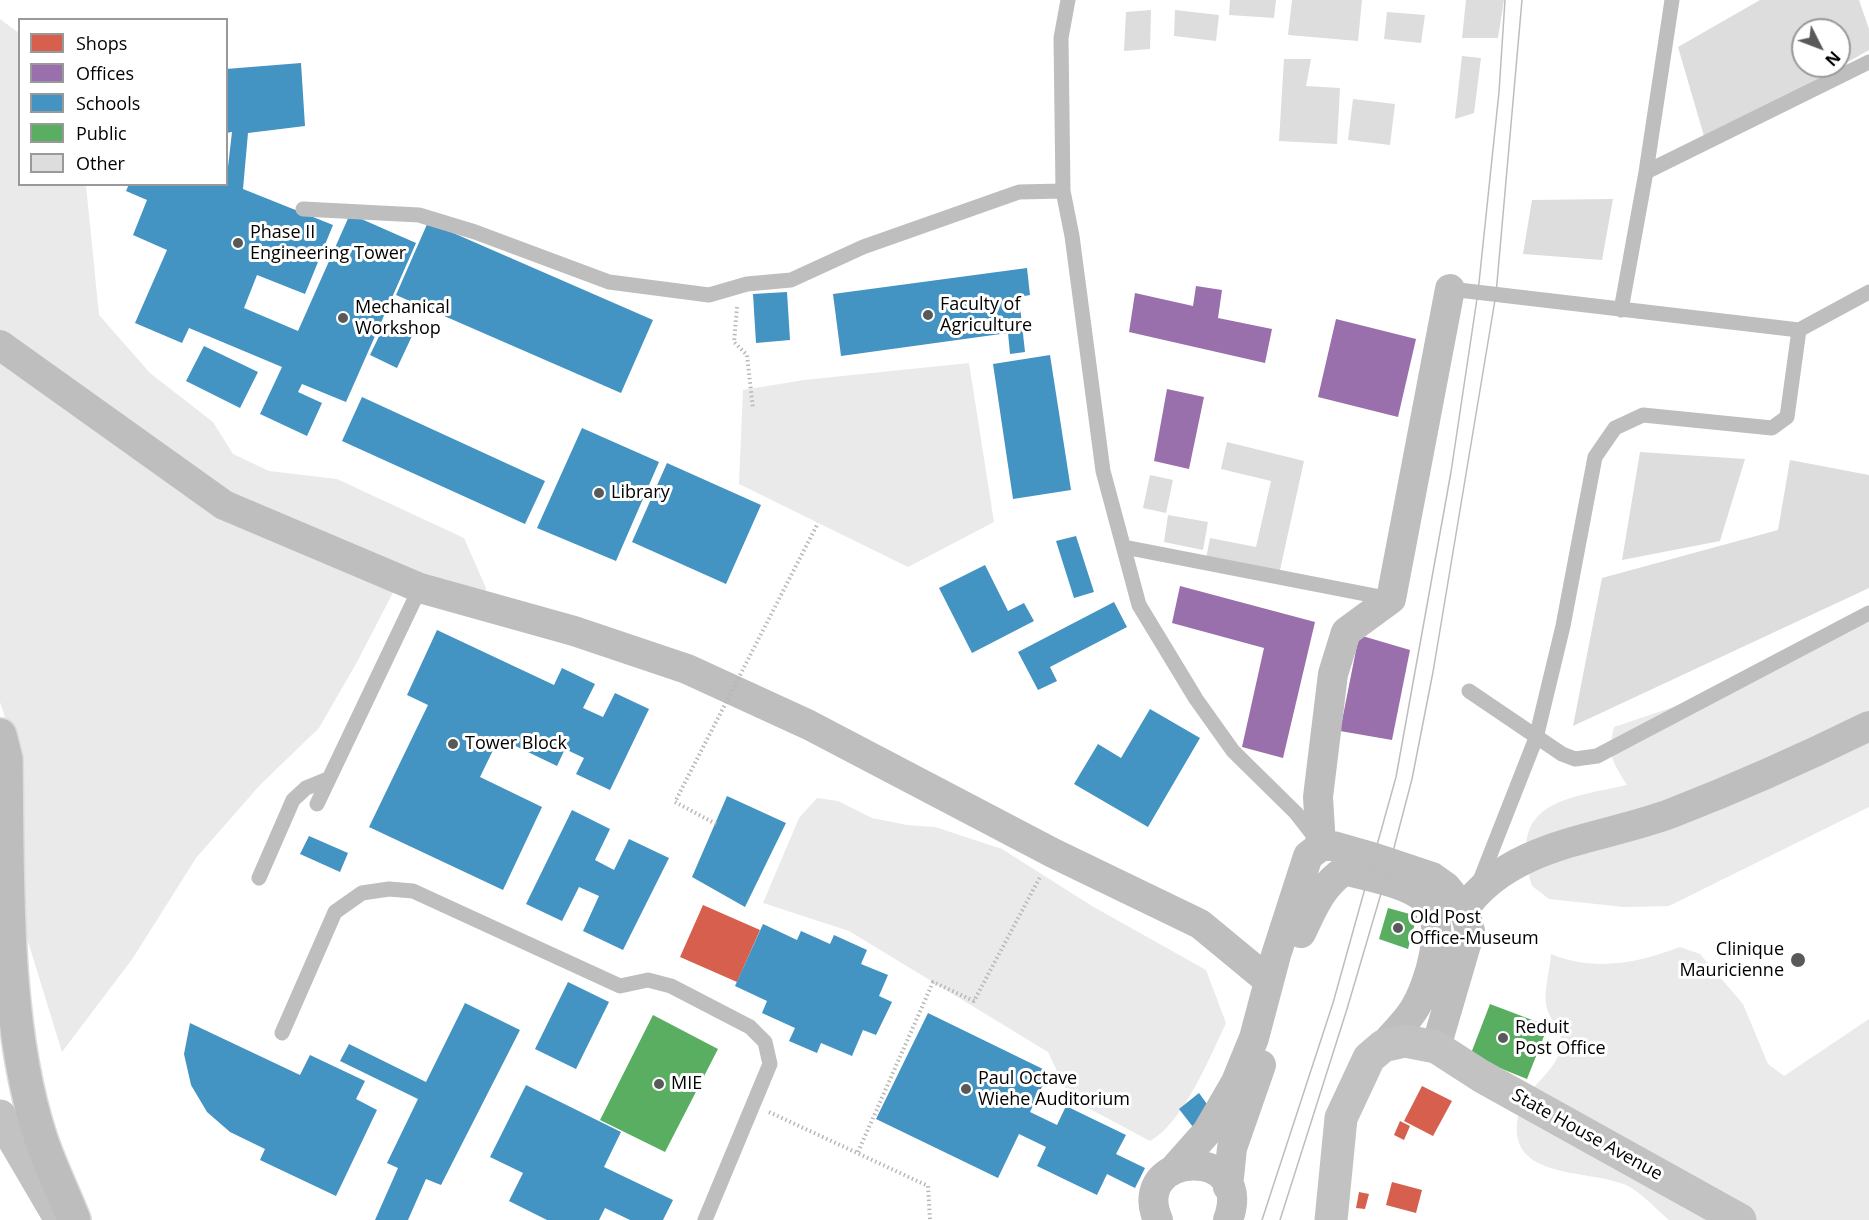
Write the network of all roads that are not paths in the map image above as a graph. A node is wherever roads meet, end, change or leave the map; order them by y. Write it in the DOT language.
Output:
graph roads {
  1 [pos="1068,0"];
  2 [pos="1672,0"];
  3 [pos="1869,62"];
  4 [pos="1646,172"];
  5 [pos="1064,191"];
  6 [pos="303,209"];
  7 [pos="1450,289"];
  8 [pos="1869,292"];
  9 [pos="1621,310"];
  10 [pos="1799,330"];
  11 [pos="0,345"];
  12 [pos="1124,547"];
  13 [pos="420,588"];
  14 [pos="1391,598"];
  15 [pos="1869,613"];
  16 [pos="1468,691"];
  17 [pos="1869,726"];
  18 [pos="0,735"];
  19 [pos="1536,738"];
  20 [pos="328,779"];
  21 [pos="317,804"];
  22 [pos="1321,846"];
  23 [pos="259,878"];
  24 [pos="1470,900"];
  25 [pos="1227,944"];
  26 [pos="1269,981"];
  27 [pos="282,1033"];
  28 [pos="1254,1038"];
  29 [pos="1383,1046"];
  30 [pos="1436,1047"];
  31 [pos="0,1116"];
  32 [pos="1175,1168"];
  33 [pos="1228,1187"];
  34 [pos="61,1220"];
  35 [pos="75,1220"];
  36 [pos="705,1220"];
  37 [pos="1158,1220"];
  38 [pos="1228,1220"];
  39 [pos="1331,1220"];
  40 [pos="1740,1220"];
  1 -- 5 [label="lane"];
  2 -- 4 [label="lane"];
  3 -- 4 [label="lane"];
  4 -- 9 [label="lane"];
  5 -- 6 [label="lane"];
  5 -- 12 [label="lane"];
  7 -- 9 [label="lane"];
  7 -- 14 [label="street"];
  8 -- 10 [label="lane"];
  9 -- 10 [label="lane"];
  10 -- 19 [label="lane"];
  11 -- 13 [label="street"];
  12 -- 14 [label="lane"];
  12 -- 22 [label="lane"];
  13 -- 20 [label="lane"];
  13 -- 25 [label="street"];
  14 -- 22 [label="street"];
  15 -- 19 [label="lane"];
  16 -- 19 [label="lane"];
  17 -- 24 [label="street"];
  18 -- 35 [label="highway"];
  19 -- 24 [label="lane"];
  20 -- 21 [label="lane"];
  20 -- 23 [label="lane"];
  22 -- 24 [label="street"];
  22 -- 26 [label="street"];
  24 -- 30 [label="street"];
  25 -- 26 [label="street"];
  25 -- 28 [label="street"];
  26 -- 28 [label="street"];
  27 -- 36 [label="lane"];
  28 -- 32 [label="street"];
  29 -- 30 [label="street"];
  29 -- 33 [label="street"];
  29 -- 39 [label="street"];
  30 -- 40 [label="street, State House Avenue"];
  31 -- 34 [label="street"];
  32 -- 33 [label="street"];
  32 -- 37 [label="street"];
  33 -- 38 [label="street"];
}
